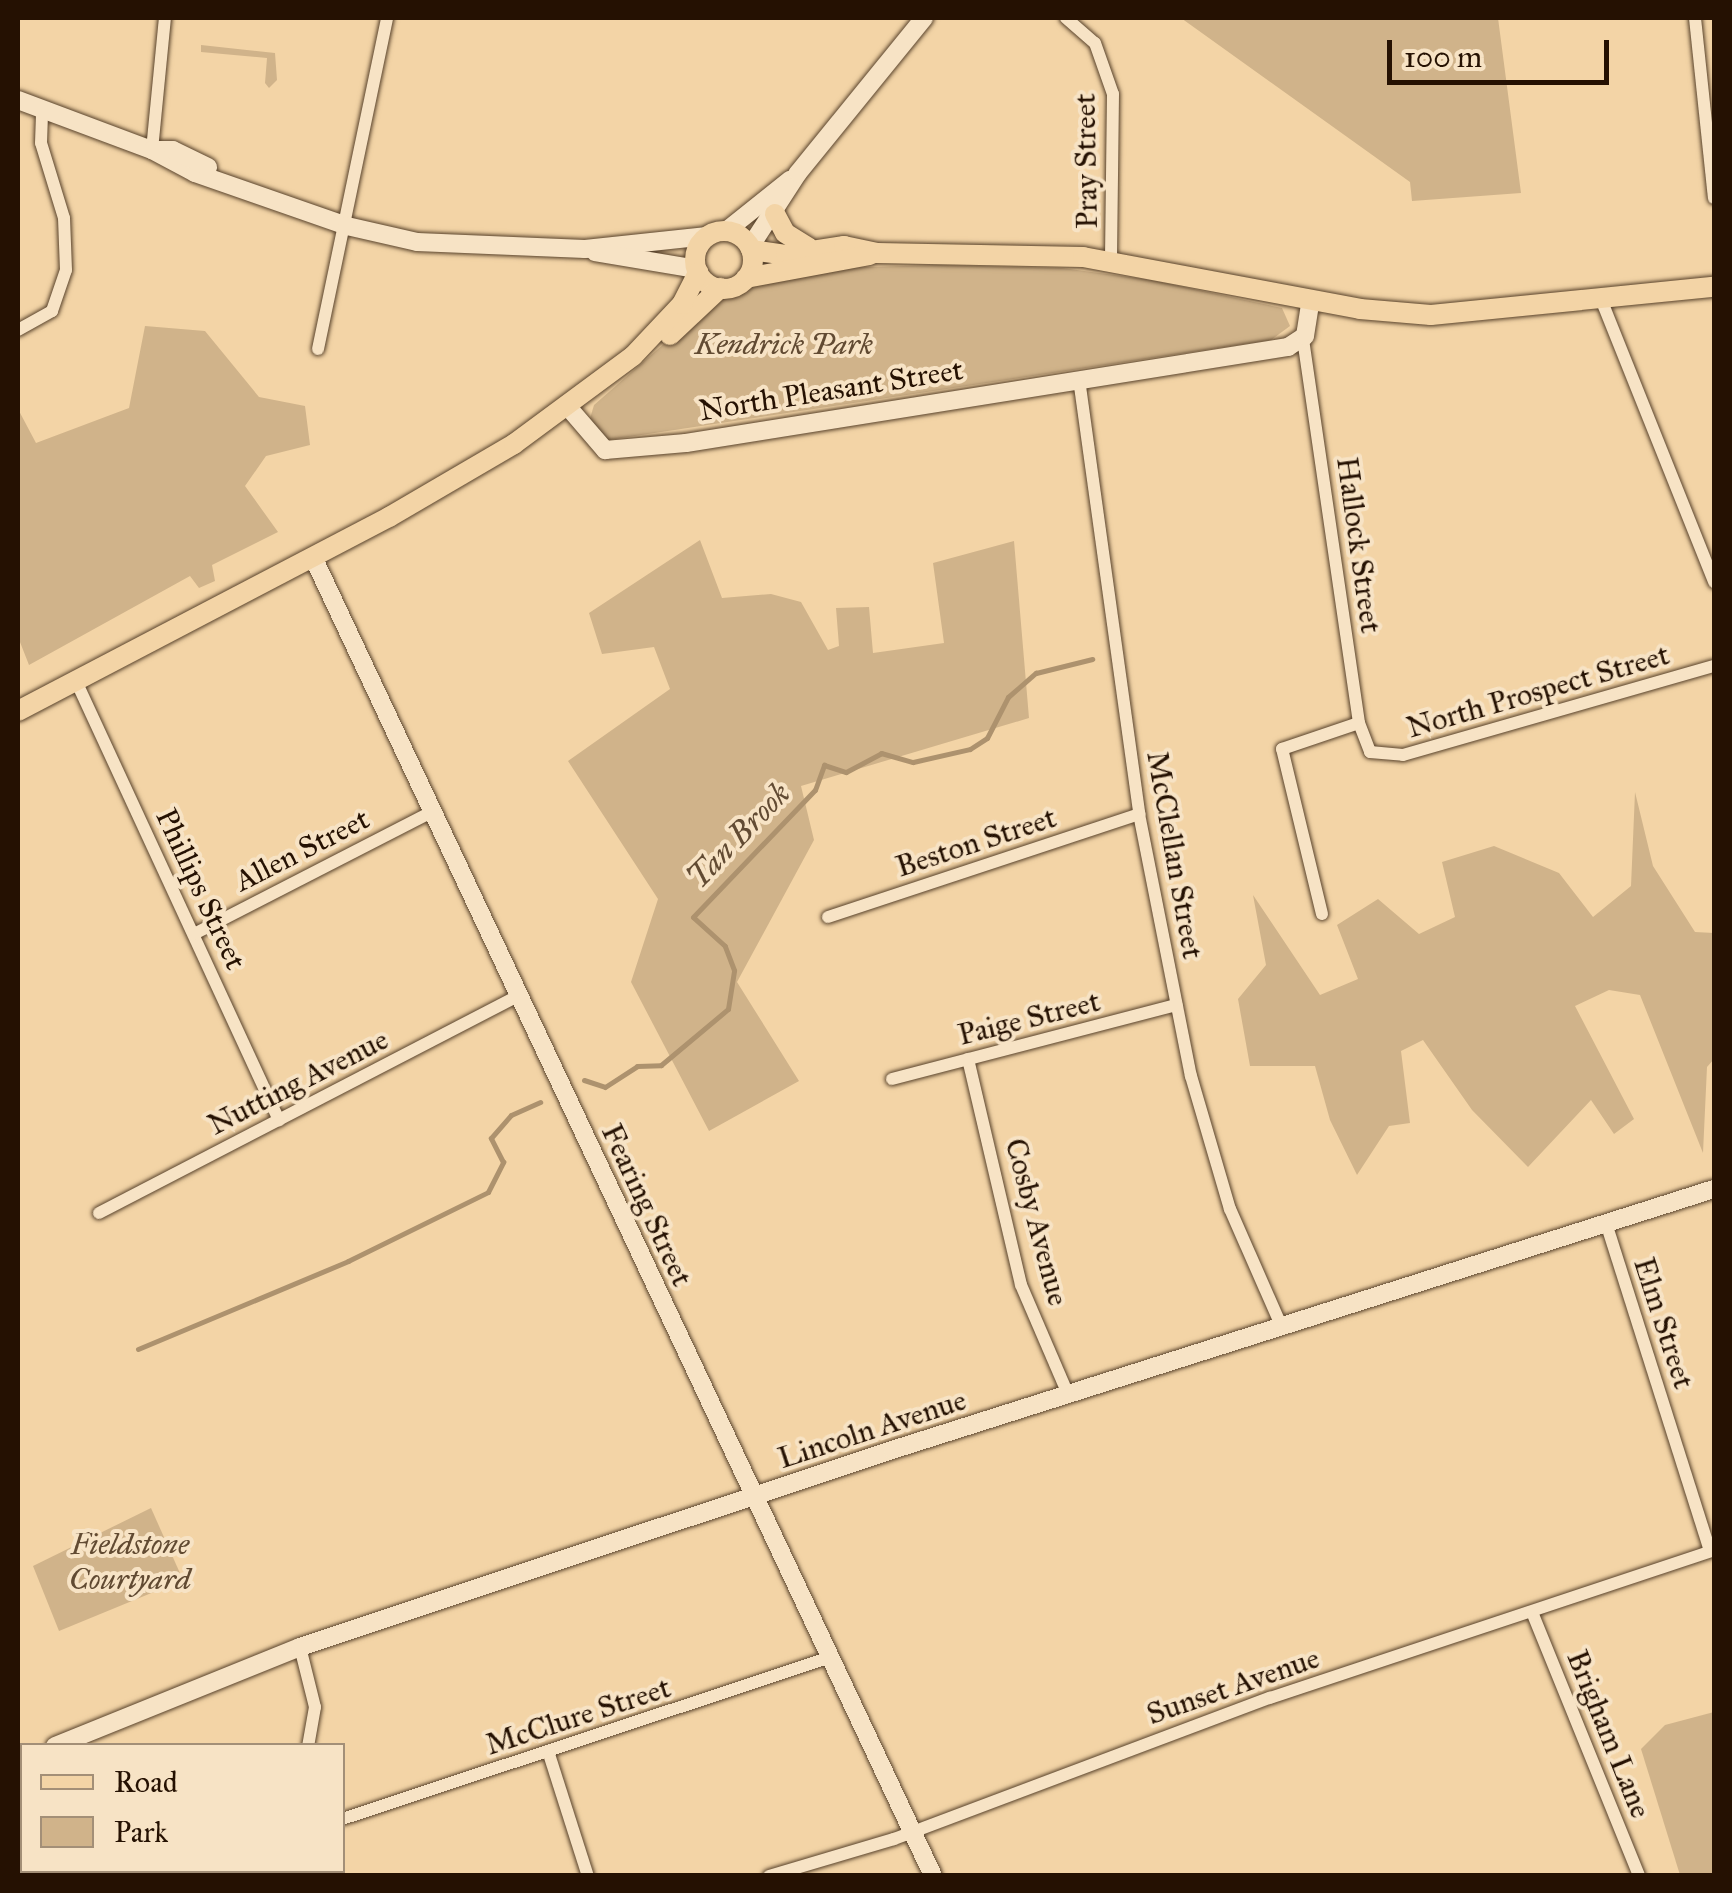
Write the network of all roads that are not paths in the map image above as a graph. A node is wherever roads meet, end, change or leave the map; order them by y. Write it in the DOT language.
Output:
graph roads {
  1 [pos="164,18"];
  2 [pos="386,18"];
  3 [pos="924,18"];
  4 [pos="1066,18"];
  5 [pos="1695,18"];
  6 [pos="1714,54"];
  7 [pos="1699,56"];
  8 [pos="18,100"];
  9 [pos="42,109"];
  10 [pos="152,150"];
  11 [pos="798,173"];
  12 [pos="1714,198"];
  13 [pos="775,214"];
  14 [pos="346,226"];
  15 [pos="717,234"];
  16 [pos="751,248"];
  17 [pos="808,248"];
  18 [pos="585,249"];
  19 [pos="877,253"];
  20 [pos="1112,260"];
  21 [pos="698,271"];
  22 [pos="746,278"];
  23 [pos="1714,287"];
  24 [pos="720,288"];
  25 [pos="1602,299"];
  26 [pos="1312,300"];
  27 [pos="18,330"];
  28 [pos="1303,339"];
  29 [pos="318,349"];
  30 [pos="633,356"];
  31 [pos="1079,379"];
  32 [pos="568,407"];
  33 [pos="313,556"];
  34 [pos="1714,582"];
  35 [pos="1714,666"];
  36 [pos="76,681"];
  37 [pos="18,712"];
  38 [pos="1359,723"];
  39 [pos="1374,755"];
  40 [pos="433,811"];
  41 [pos="1139,814"];
  42 [pos="1322,914"];
  43 [pos="828,917"];
  44 [pos="194,934"];
  45 [pos="519,995"];
  46 [pos="1178,1006"];
  47 [pos="968,1060"];
  48 [pos="892,1079"];
  49 [pos="279,1120"];
  50 [pos="1714,1189"];
  51 [pos="99,1213"];
  52 [pos="1606,1223"];
  53 [pos="1282,1325"];
  54 [pos="1068,1394"];
  55 [pos="752,1497"];
  56 [pos="1712,1551"];
  57 [pos="1532,1612"];
  58 [pos="300,1647"];
  59 [pos="828,1658"];
  60 [pos="62,1743"];
  61 [pos="309,1743"];
  62 [pos="548,1751"];
  63 [pos="345,1818"];
  64 [pos="912,1832"];
  65 [pos="588,1876"];
  66 [pos="770,1876"];
  67 [pos="933,1876"];
  68 [pos="1639,1876"];
  1 -- 10 [label="street"];
  2 -- 14 [label="street"];
  3 -- 11 [label="street"];
  4 -- 20 [label="street, Pray Street"];
  5 -- 7 [label="street"];
  6 -- 7 [label="street"];
  7 -- 12 [label="street"];
  8 -- 9 [label="street"];
  9 -- 10 [label="street"];
  9 -- 27 [label="street"];
  10 -- 14 [label="street"];
  11 -- 13 [label="street"];
  11 -- 15 [label="street"];
  13 -- 16 [label="street"];
  13 -- 17 [label="main road"];
  14 -- 18 [label="street"];
  14 -- 29 [label="street"];
  15 -- 16 [label="main road"];
  15 -- 18 [label="street"];
  15 -- 21 [label="main road"];
  16 -- 17 [label="main road"];
  16 -- 22 [label="main road"];
  17 -- 19 [label="main road"];
  18 -- 21 [label="street"];
  19 -- 20 [label="main road"];
  19 -- 22 [label="main road"];
  20 -- 26 [label="main road"];
  21 -- 24 [label="main road"];
  21 -- 30 [label="main road"];
  22 -- 24 [label="main road"];
  23 -- 25 [label="main road"];
  24 -- 30 [label="main road"];
  25 -- 26 [label="main road"];
  25 -- 34 [label="street"];
  26 -- 28 [label="street"];
  28 -- 31 [label="street, North Pleasant Street"];
  28 -- 38 [label="street, Hallock Street"];
  30 -- 32 [label="main road"];
  31 -- 32 [label="street, North Pleasant Street"];
  31 -- 41 [label="street, McClellan Street"];
  32 -- 33 [label="main road"];
  33 -- 36 [label="main road"];
  33 -- 40 [label="street, Fearing Street"];
  35 -- 39 [label="street, North Prospect Street"];
  36 -- 37 [label="main road"];
  36 -- 44 [label="street, Phillips Street"];
  38 -- 39 [label="street, Hallock Street"];
  38 -- 42 [label="street"];
  40 -- 44 [label="street, Allen Street"];
  40 -- 45 [label="street, Fearing Street"];
  41 -- 43 [label="street, Beston Street"];
  41 -- 46 [label="street, McClellan Street"];
  44 -- 49 [label="street, Phillips Street"];
  45 -- 49 [label="street, Nutting Avenue"];
  45 -- 55 [label="street, Fearing Street"];
  46 -- 47 [label="street, Paige Street"];
  46 -- 53 [label="street, McClellan Street"];
  47 -- 48 [label="street, Paige Street"];
  47 -- 54 [label="street, Cosby Avenue"];
  49 -- 51 [label="street, Nutting Avenue"];
  50 -- 52 [label="street, Lincoln Avenue"];
  52 -- 53 [label="street, Lincoln Avenue"];
  52 -- 56 [label="street, Elm Street"];
  53 -- 54 [label="street, Lincoln Avenue"];
  54 -- 55 [label="street, Lincoln Avenue"];
  55 -- 58 [label="street, Lincoln Avenue"];
  55 -- 59 [label="street, Fearing Street"];
  56 -- 57 [label="street, Sunset Avenue"];
  57 -- 64 [label="street, Sunset Avenue"];
  57 -- 68 [label="street, Brigham Lane"];
  58 -- 60 [label="street, Lincoln Avenue"];
  58 -- 61 [label="street"];
  59 -- 62 [label="street, McClure Street"];
  59 -- 64 [label="street, Fearing Street"];
  62 -- 63 [label="street, McClure Street"];
  62 -- 65 [label="street"];
  64 -- 66 [label="street, Sunset Avenue"];
  64 -- 67 [label="street, Fearing Street"];
}
